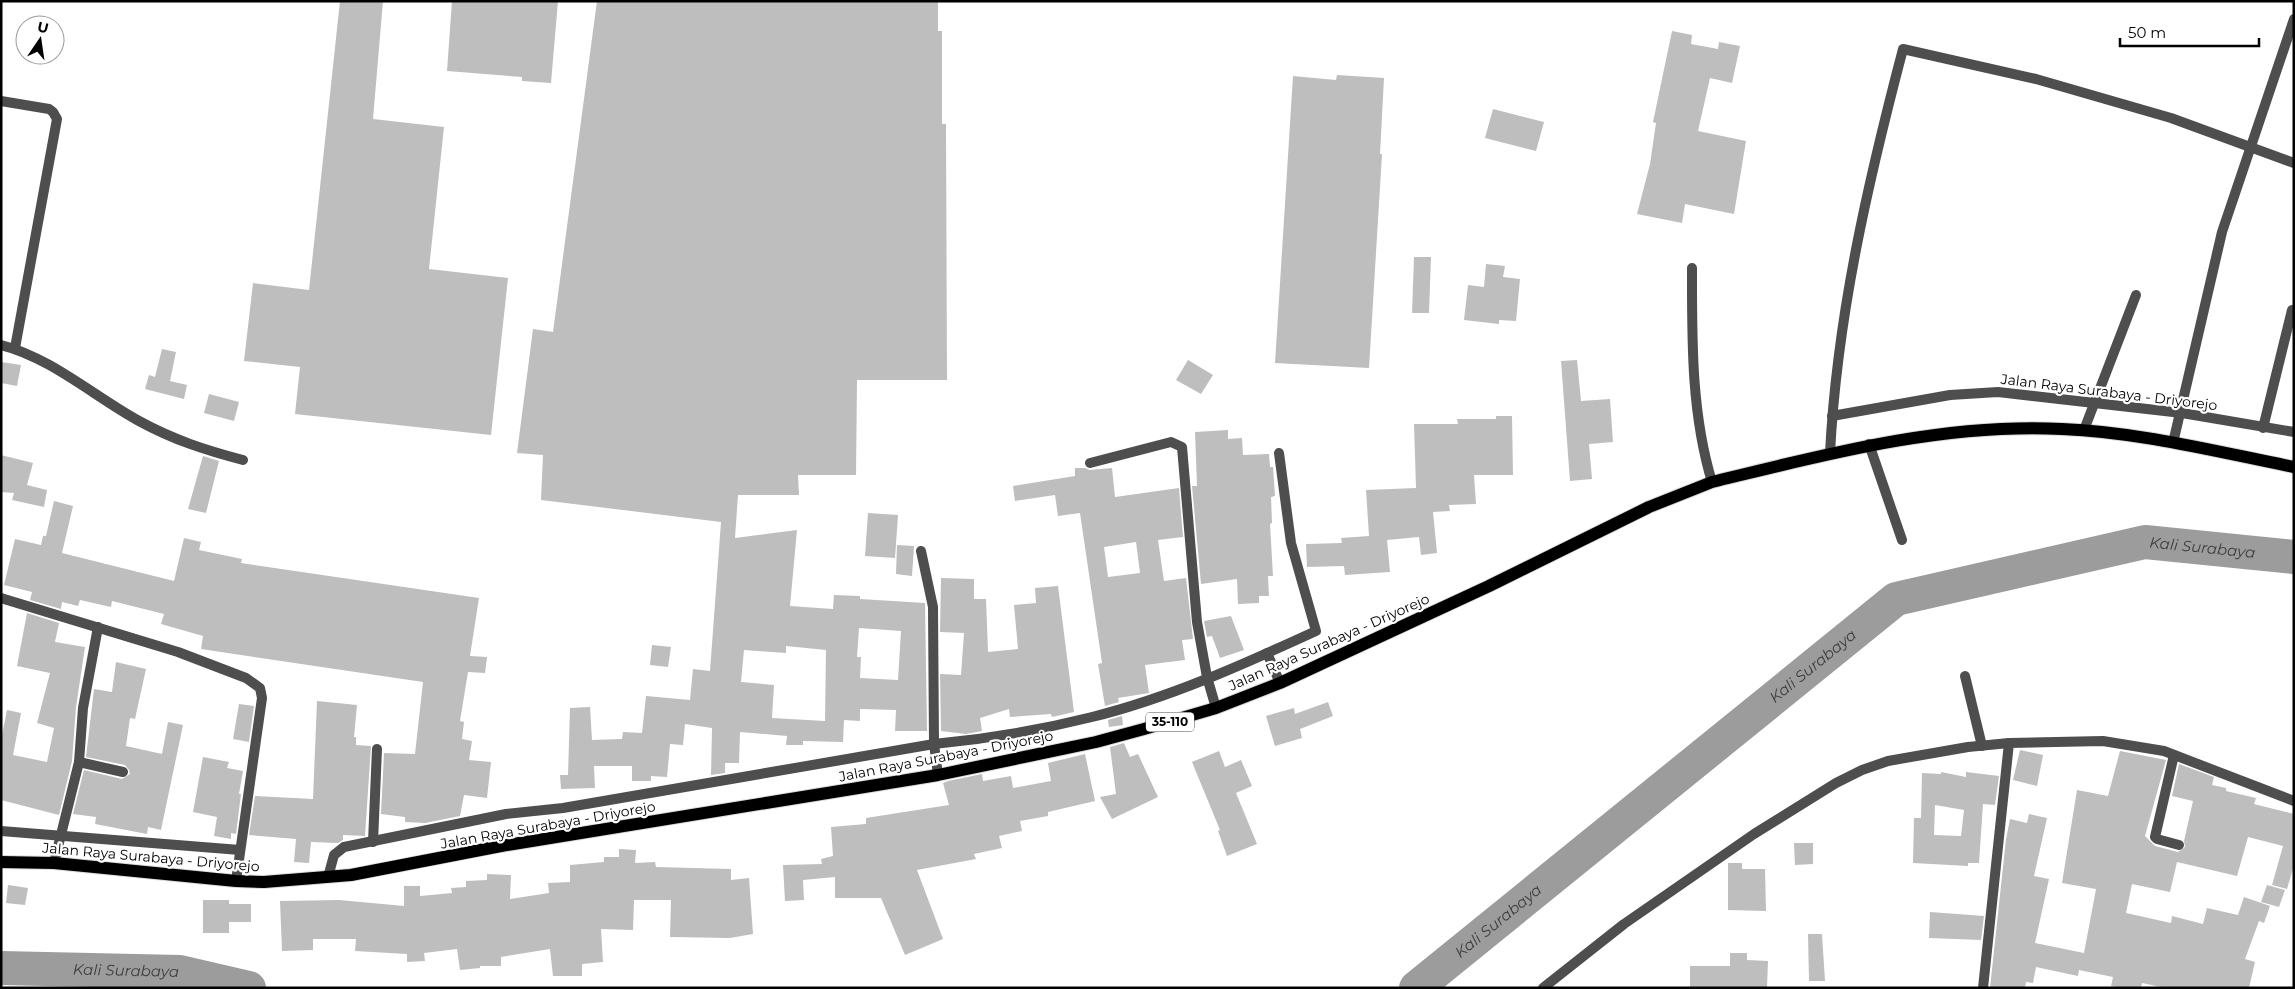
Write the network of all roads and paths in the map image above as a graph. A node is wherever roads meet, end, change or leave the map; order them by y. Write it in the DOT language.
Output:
graph roads {
  1 [pos="2294,18"];
  2 [pos="1,101"];
  3 [pos="2250,148"];
  4 [pos="2294,163"];
  5 [pos="1692,268"];
  6 [pos="2136,295"];
  7 [pos="2292,310"];
  8 [pos="1,345"];
  9 [pos="15,348"];
  10 [pos="2093,402"];
  11 [pos="2182,413"];
  12 [pos="1832,416"];
  13 [pos="2263,428"];
  14 [pos="2084,430"];
  15 [pos="2294,432"];
  16 [pos="2173,443"];
  17 [pos="1869,444"];
  18 [pos="1278,453"];
  19 [pos="1830,453"];
  20 [pos="243,460"];
  21 [pos="1090,463"];
  22 [pos="2294,467"];
  23 [pos="1712,482"];
  24 [pos="1902,540"];
  25 [pos="921,551"];
  26 [pos="1,598"];
  27 [pos="98,627"];
  28 [pos="1267,653"];
  29 [pos="1965,676"];
  30 [pos="1207,677"];
  31 [pos="1280,683"];
  32 [pos="1216,708"];
  33 [pos="2009,743"];
  34 [pos="934,744"];
  35 [pos="1982,746"];
  36 [pos="377,749"];
  37 [pos="2174,754"];
  38 [pos="79,762"];
  39 [pos="123,772"];
  40 [pos="938,775"];
  41 [pos="2294,801"];
  42 [pos="1,831"];
  43 [pos="62,834"];
  44 [pos="373,842"];
  45 [pos="2179,845"];
  46 [pos="240,850"];
  47 [pos="1,862"];
  48 [pos="54,863"];
  49 [pos="328,877"];
  50 [pos="236,881"];
  51 [pos="1543,988"];
  52 [pos="1983,988"];
  1 -- 3 [label="street"];
  2 -- 9 [label="street"];
  3 -- 4 [label="street"];
  3 -- 11 [label="street"];
  3 -- 12 [label="street"];
  5 -- 23 [label="street"];
  6 -- 10 [label="street"];
  7 -- 13 [label="street"];
  8 -- 9 [label="street"];
  9 -- 20 [label="street"];
  10 -- 11 [label="street, Jalan Raya Surabaya - Driyorejo"];
  10 -- 12 [label="street, Jalan Raya Surabaya - Driyorejo"];
  10 -- 14 [label="street"];
  11 -- 13 [label="street, Jalan Raya Surabaya - Driyorejo"];
  11 -- 16 [label="street"];
  12 -- 19 [label="street"];
  13 -- 15 [label="street, Jalan Raya Surabaya - Driyorejo"];
  14 -- 16 [label="main road, Jalan Raya Surabaya - Driyorejo / 35-110"];
  14 -- 17 [label="main road, Jalan Raya Surabaya - Driyorejo / 35-110"];
  16 -- 22 [label="main road, Jalan Raya Surabaya - Driyorejo / 35-110"];
  17 -- 19 [label="main road, Jalan Raya Surabaya - Driyorejo / 35-110"];
  17 -- 24 [label="street"];
  18 -- 28 [label="street, Jalan Raya Surabaya - Driyorejo"];
  19 -- 23 [label="main road, Jalan Raya Surabaya - Driyorejo / 35-110"];
  21 -- 30 [label="street"];
  23 -- 31 [label="main road, Jalan Raya Surabaya - Driyorejo / 35-110"];
  25 -- 34 [label="street"];
  26 -- 27 [label="street"];
  27 -- 38 [label="street"];
  27 -- 46 [label="street"];
  28 -- 30 [label="street, Jalan Raya Surabaya - Driyorejo"];
  28 -- 31 [label="street"];
  29 -- 35 [label="street"];
  30 -- 32 [label="street"];
  30 -- 34 [label="street, Jalan Raya Surabaya - Driyorejo"];
  31 -- 32 [label="main road, Jalan Raya Surabaya - Driyorejo / 35-110"];
  32 -- 40 [label="main road, Jalan Raya Surabaya - Driyorejo / 35-110"];
  33 -- 35 [label="street"];
  33 -- 37 [label="street"];
  33 -- 52 [label="street"];
  34 -- 40 [label="street"];
  34 -- 44 [label="street, Jalan Raya Surabaya - Driyorejo"];
  35 -- 51 [label="street"];
  36 -- 44 [label="street"];
  37 -- 41 [label="street"];
  37 -- 45 [label="street"];
  38 -- 39 [label="street"];
  38 -- 43 [label="street"];
  40 -- 49 [label="main road, Jalan Raya Surabaya - Driyorejo / 35-110"];
  42 -- 43 [label="street, Jalan Raya Surabaya - Driyorejo"];
  43 -- 46 [label="street, Jalan Raya Surabaya - Driyorejo"];
  43 -- 48 [label="street"];
  44 -- 49 [label="street, Jalan Raya Surabaya - Driyorejo"];
  46 -- 50 [label="street"];
  47 -- 48 [label="main road, Jalan Raya Surabaya - Driyorejo / 35-110"];
  48 -- 50 [label="main road, Jalan Raya Surabaya - Driyorejo / 35-110"];
  49 -- 50 [label="main road, Jalan Raya Surabaya - Driyorejo / 35-110"];
}
